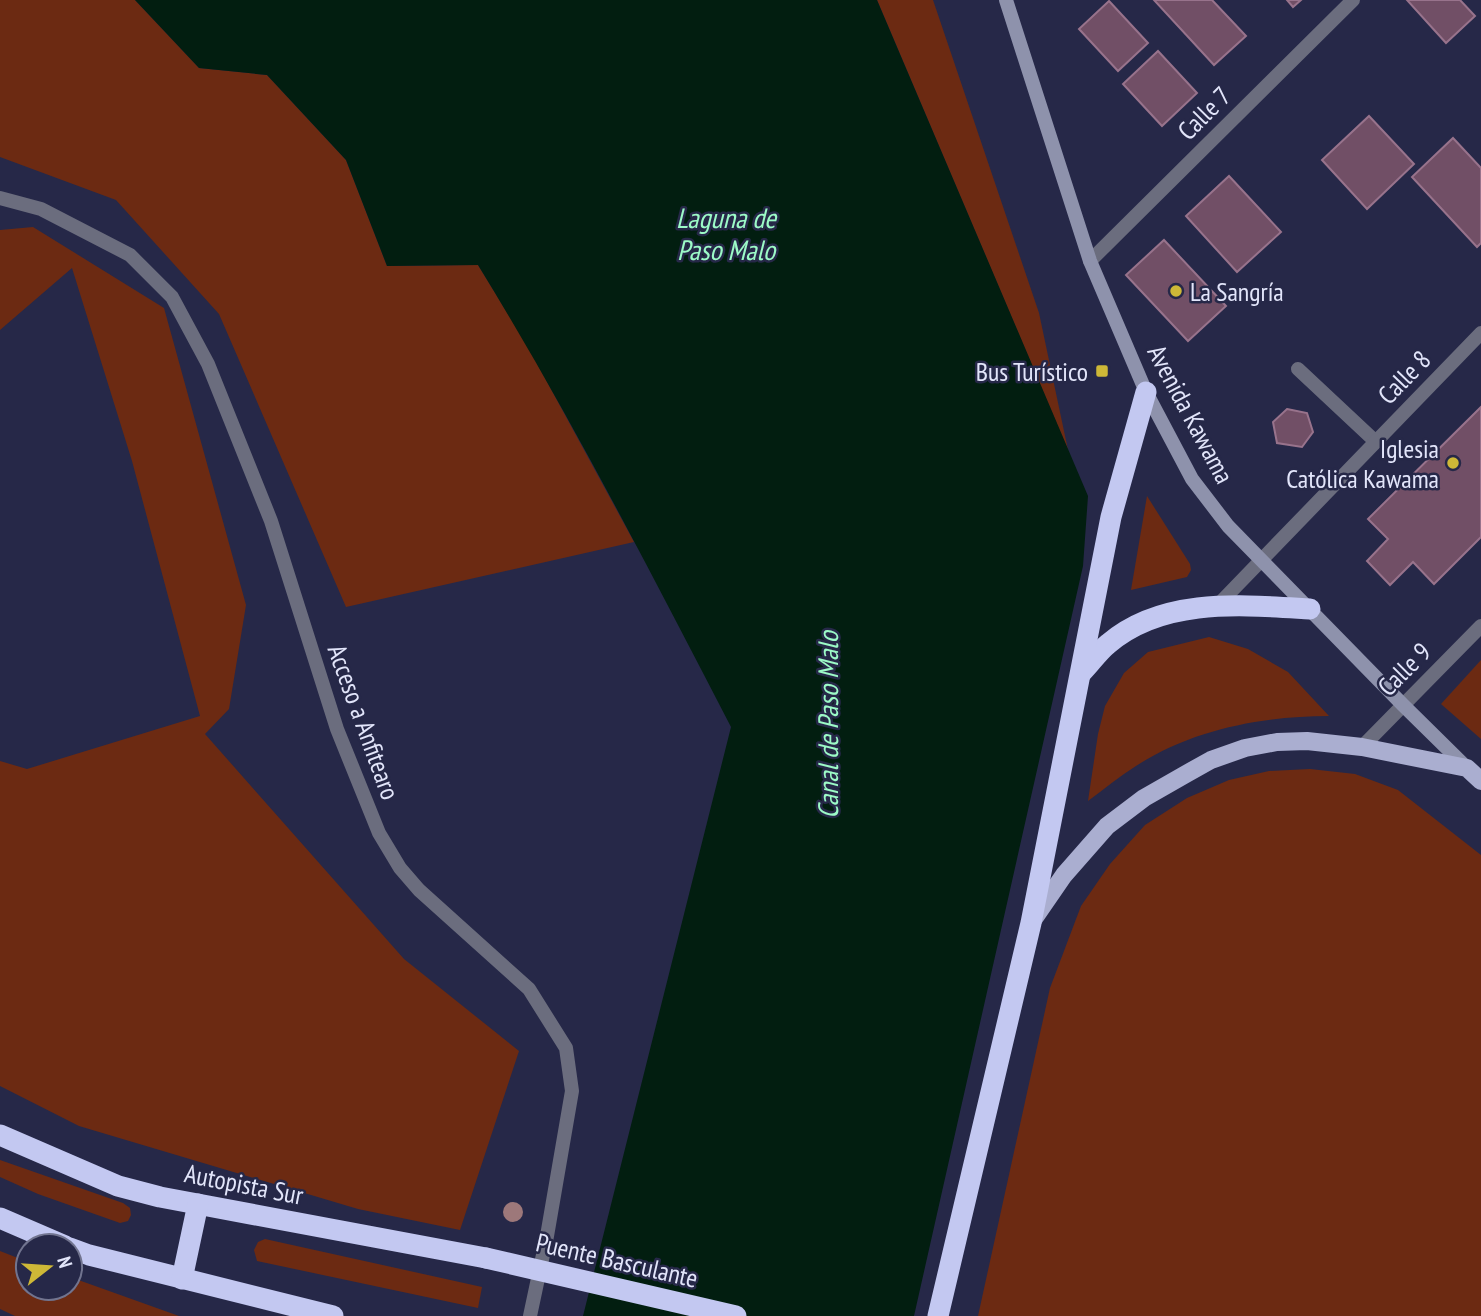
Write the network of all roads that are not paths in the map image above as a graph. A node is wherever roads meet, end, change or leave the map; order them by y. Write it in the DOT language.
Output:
graph roads {
  1 [pos="1006,0"];
  2 [pos="1353,0"];
  3 [pos="0,198"];
  4 [pos="1090,261"];
  5 [pos="1481,333"];
  6 [pos="1298,369"];
  7 [pos="1146,392"];
  8 [pos="1376,442"];
  9 [pos="1261,560"];
  10 [pos="1216,607"];
  11 [pos="1310,609"];
  12 [pos="1481,626"];
  13 [pos="1081,673"];
  14 [pos="1403,705"];
  15 [pos="1362,747"];
  16 [pos="1467,768"];
  17 [pos="1481,781"];
  18 [pos="1031,923"];
  19 [pos="0,1135"];
  20 [pos="198,1204"];
  21 [pos="0,1218"];
  22 [pos="33,1232"];
  23 [pos="84,1253"];
  24 [pos="486,1258"];
  25 [pos="182,1279"];
  26 [pos="333,1316"];
  27 [pos="530,1316"];
  28 [pos="736,1316"];
  29 [pos="938,1316"];
  1 -- 4 [label="main road, Avenida Kawama"];
  2 -- 4 [label="street, Calle 7"];
  3 -- 27 [label="street, Acceso a Anfitearo"];
  4 -- 7 [label="main road, Avenida Kawama"];
  5 -- 8 [label="street, Calle 8"];
  6 -- 8 [label="street"];
  7 -- 9 [label="main road, Avenida Kawama"];
  7 -- 13 [label="highway"];
  8 -- 9 [label="street, Calle 8"];
  9 -- 10 [label="street, Calle 8"];
  9 -- 11 [label="main road, Avenida Kawama"];
  10 -- 11 [label="highway"];
  10 -- 13 [label="highway"];
  11 -- 14 [label="main road, Avenida Kawama"];
  12 -- 14 [label="street, Calle 9"];
  13 -- 18 [label="highway"];
  14 -- 15 [label="street, Calle 9"];
  14 -- 16 [label="main road, Avenida Kawama"];
  15 -- 16 [label="main road"];
  15 -- 18 [label="main road"];
  16 -- 17 [label="main road"];
  18 -- 29 [label="highway"];
  19 -- 20 [label="highway, Autopista Sur"];
  20 -- 24 [label="highway, Autopista Sur"];
  20 -- 25 [label="highway"];
  21 -- 22 [label="highway"];
  23 -- 25 [label="highway"];
  24 -- 28 [label="highway, Puente Basculante, bridge"];
  25 -- 26 [label="highway"];
}
